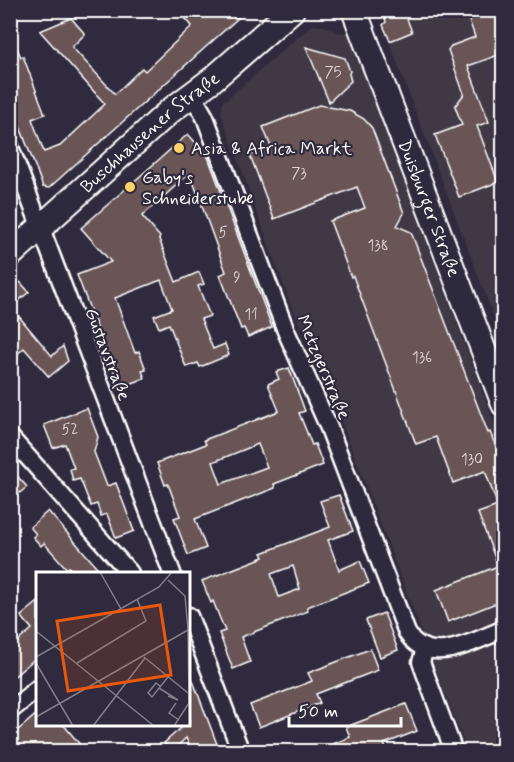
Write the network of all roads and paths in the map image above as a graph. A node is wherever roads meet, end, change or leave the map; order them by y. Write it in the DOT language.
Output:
graph roads {
  1 [pos="292,10"];
  2 [pos="354,10"];
  3 [pos="193,96"];
  4 [pos="10,147"];
  5 [pos="42,228"];
  6 [pos="10,255"];
  7 [pos="504,404"];
  8 [pos="10,437"];
  9 [pos="129,572"];
  10 [pos="172,572"];
  11 [pos="190,619"];
  12 [pos="504,629"];
  13 [pos="425,649"];
  14 [pos="36,690"];
  15 [pos="10,711"];
  16 [pos="241,752"];
  17 [pos="453,752"];
  1 -- 3 [label="main road, Buschhausener Straße"];
  2 -- 7 [label="main road, Duisburger Straße"];
  3 -- 5 [label="main road, Buschhausener Straße"];
  3 -- 13 [label="street, Metzgerstraße"];
  4 -- 5 [label="street, Gustavstraße"];
  5 -- 6 [label="main road, Buschhausener Straße"];
  5 -- 10 [label="street, Gustavstraße"];
  8 -- 9 [label="street"];
  11 -- 16 [label="street"];
  12 -- 13 [label="street"];
  13 -- 17 [label="street"];
  14 -- 15 [label="street"];
}
